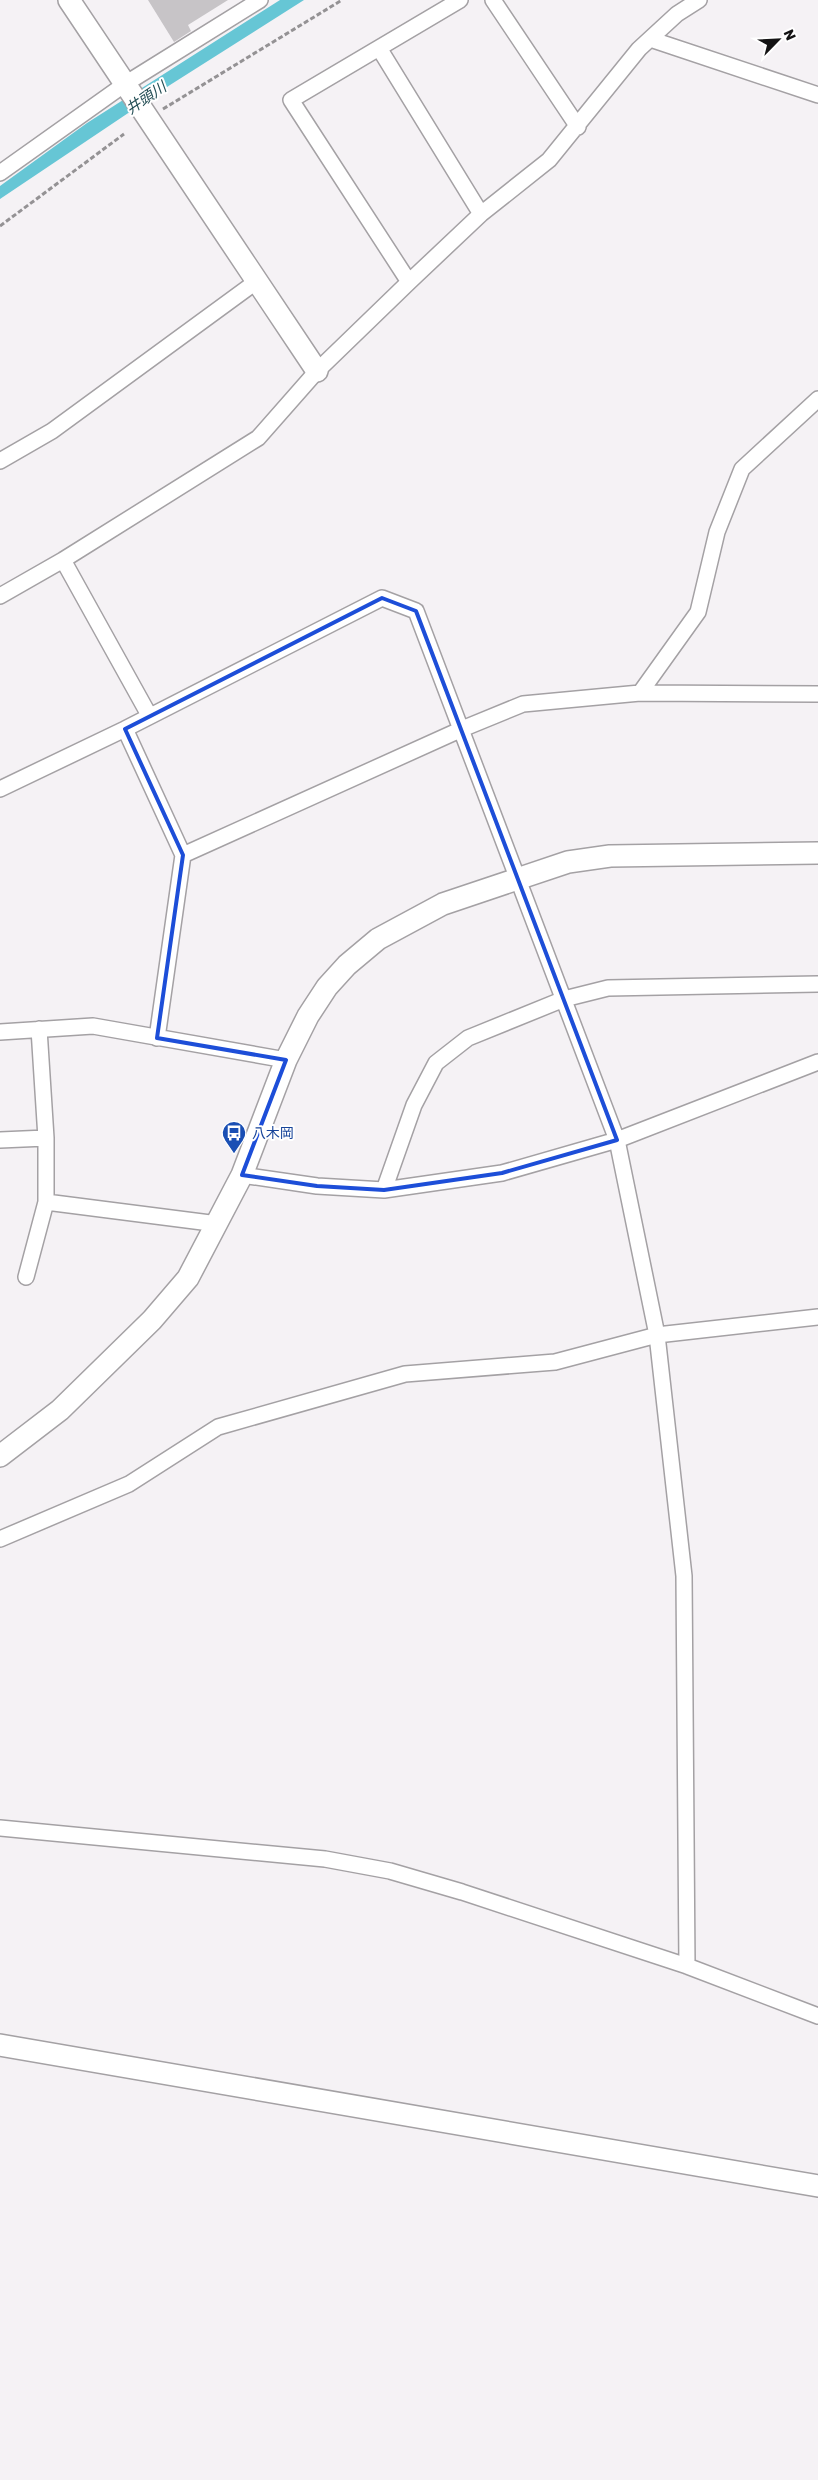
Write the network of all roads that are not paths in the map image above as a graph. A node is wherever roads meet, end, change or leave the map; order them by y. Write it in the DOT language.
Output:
graph roads {
  1 [pos="68,0"];
  2 [pos="260,0"];
  3 [pos="460,0"];
  4 [pos="493,0"];
  5 [pos="699,0"];
  6 [pos="650,39"];
  7 [pos="379,48"];
  8 [pos="125,84"];
  9 [pos="818,95"];
  10 [pos="578,127"];
  11 [pos="0,173"];
  12 [pos="481,214"];
  13 [pos="257,281"];
  14 [pos="410,282"];
  15 [pos="317,371"];
  16 [pos="818,399"];
  17 [pos="0,461"];
  18 [pos="63,560"];
  19 [pos="0,596"];
  20 [pos="640,693"];
  21 [pos="818,694"];
  22 [pos="149,715"];
  23 [pos="126,729"];
  24 [pos="462,729"];
  25 [pos="0,789"];
  26 [pos="818,853"];
  27 [pos="183,855"];
  28 [pos="517,878"];
  29 [pos="818,984"];
  30 [pos="564,1000"];
  31 [pos="38,1029"];
  32 [pos="0,1032"];
  33 [pos="157,1038"];
  34 [pos="286,1060"];
  35 [pos="818,1062"];
  36 [pos="46,1138"];
  37 [pos="0,1140"];
  38 [pos="617,1140"];
  39 [pos="242,1175"];
  40 [pos="384,1190"];
  41 [pos="46,1202"];
  42 [pos="218,1224"];
  43 [pos="26,1277"];
  44 [pos="818,1317"];
  45 [pos="657,1335"];
  46 [pos="0,1456"];
  47 [pos="0,1539"];
  48 [pos="0,1828"];
  49 [pos="687,1966"];
  50 [pos="818,2016"];
  51 [pos="0,2045"];
  52 [pos="818,2186"];
  1 -- 8 [label="street"];
  2 -- 8 [label="street"];
  3 -- 7 [label="street"];
  4 -- 10 [label="street"];
  5 -- 6 [label="street"];
  6 -- 9 [label="street"];
  6 -- 10 [label="street"];
  7 -- 12 [label="street"];
  7 -- 14 [label="street"];
  8 -- 11 [label="street"];
  8 -- 13 [label="street"];
  10 -- 12 [label="street"];
  12 -- 14 [label="street"];
  13 -- 15 [label="street"];
  13 -- 17 [label="street"];
  14 -- 15 [label="street"];
  15 -- 18 [label="street"];
  16 -- 20 [label="street"];
  18 -- 19 [label="street"];
  18 -- 22 [label="street"];
  20 -- 21 [label="street"];
  20 -- 24 [label="street"];
  22 -- 23 [label="street"];
  22 -- 24 [label="street"];
  23 -- 25 [label="street"];
  23 -- 27 [label="street"];
  24 -- 27 [label="street"];
  24 -- 28 [label="street"];
  26 -- 28 [label="street"];
  27 -- 33 [label="street"];
  28 -- 30 [label="street"];
  28 -- 34 [label="street"];
  29 -- 30 [label="street"];
  30 -- 38 [label="street"];
  30 -- 40 [label="street"];
  31 -- 32 [label="street"];
  31 -- 33 [label="street"];
  31 -- 36 [label="street"];
  33 -- 34 [label="street"];
  34 -- 39 [label="street"];
  35 -- 38 [label="street"];
  36 -- 37 [label="street"];
  36 -- 41 [label="street"];
  38 -- 40 [label="street"];
  38 -- 45 [label="street"];
  39 -- 40 [label="street"];
  39 -- 42 [label="street"];
  41 -- 42 [label="street"];
  41 -- 43 [label="street"];
  42 -- 46 [label="street"];
  44 -- 45 [label="street"];
  45 -- 47 [label="street"];
  45 -- 49 [label="street"];
  48 -- 49 [label="street"];
  49 -- 50 [label="street"];
  51 -- 52 [label="street"];
}
